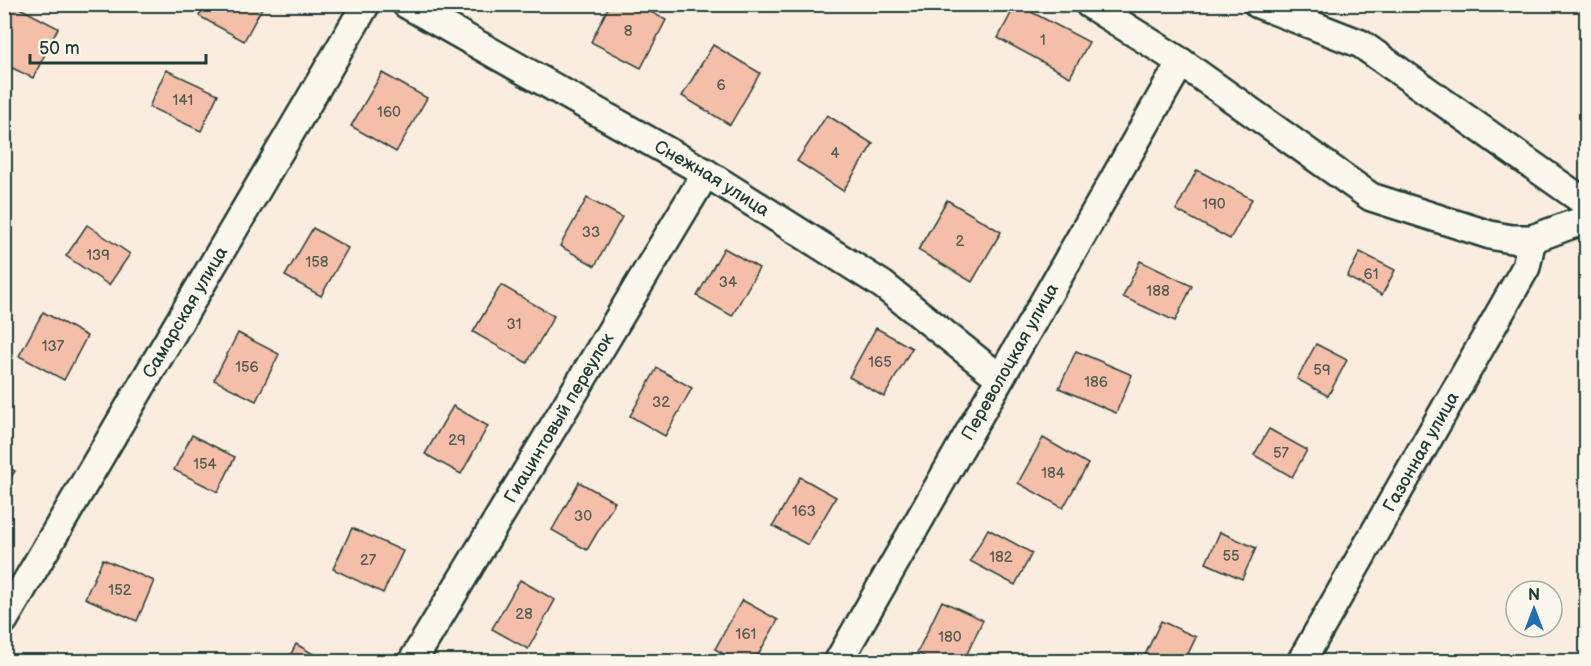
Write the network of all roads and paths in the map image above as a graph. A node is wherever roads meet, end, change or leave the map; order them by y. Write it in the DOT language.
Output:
graph roads {
  1 [pos="366,4"];
  2 [pos="406,4"];
  3 [pos="1089,4"];
  4 [pos="1258,4"];
  5 [pos="1181,62"];
  6 [pos="706,173"];
  7 [pos="1587,203"];
  8 [pos="1587,220"];
  9 [pos="1532,240"];
  10 [pos="1000,378"];
  11 [pos="4,620"];
  12 [pos="412,662"];
  13 [pos="838,662"];
  14 [pos="1301,662"];
  1 -- 11 [label="street, Самарская улица"];
  2 -- 6 [label="street, Снежная улица"];
  3 -- 5 [label="street"];
  4 -- 7 [label="street"];
  5 -- 9 [label="street"];
  5 -- 10 [label="street, Переволоцкая улица"];
  6 -- 10 [label="street, Снежная улица"];
  6 -- 12 [label="street, Гиацинтовый переулок"];
  8 -- 9 [label="street"];
  9 -- 14 [label="street, Газонная улица"];
  10 -- 13 [label="street, Переволоцкая улица"];
}
